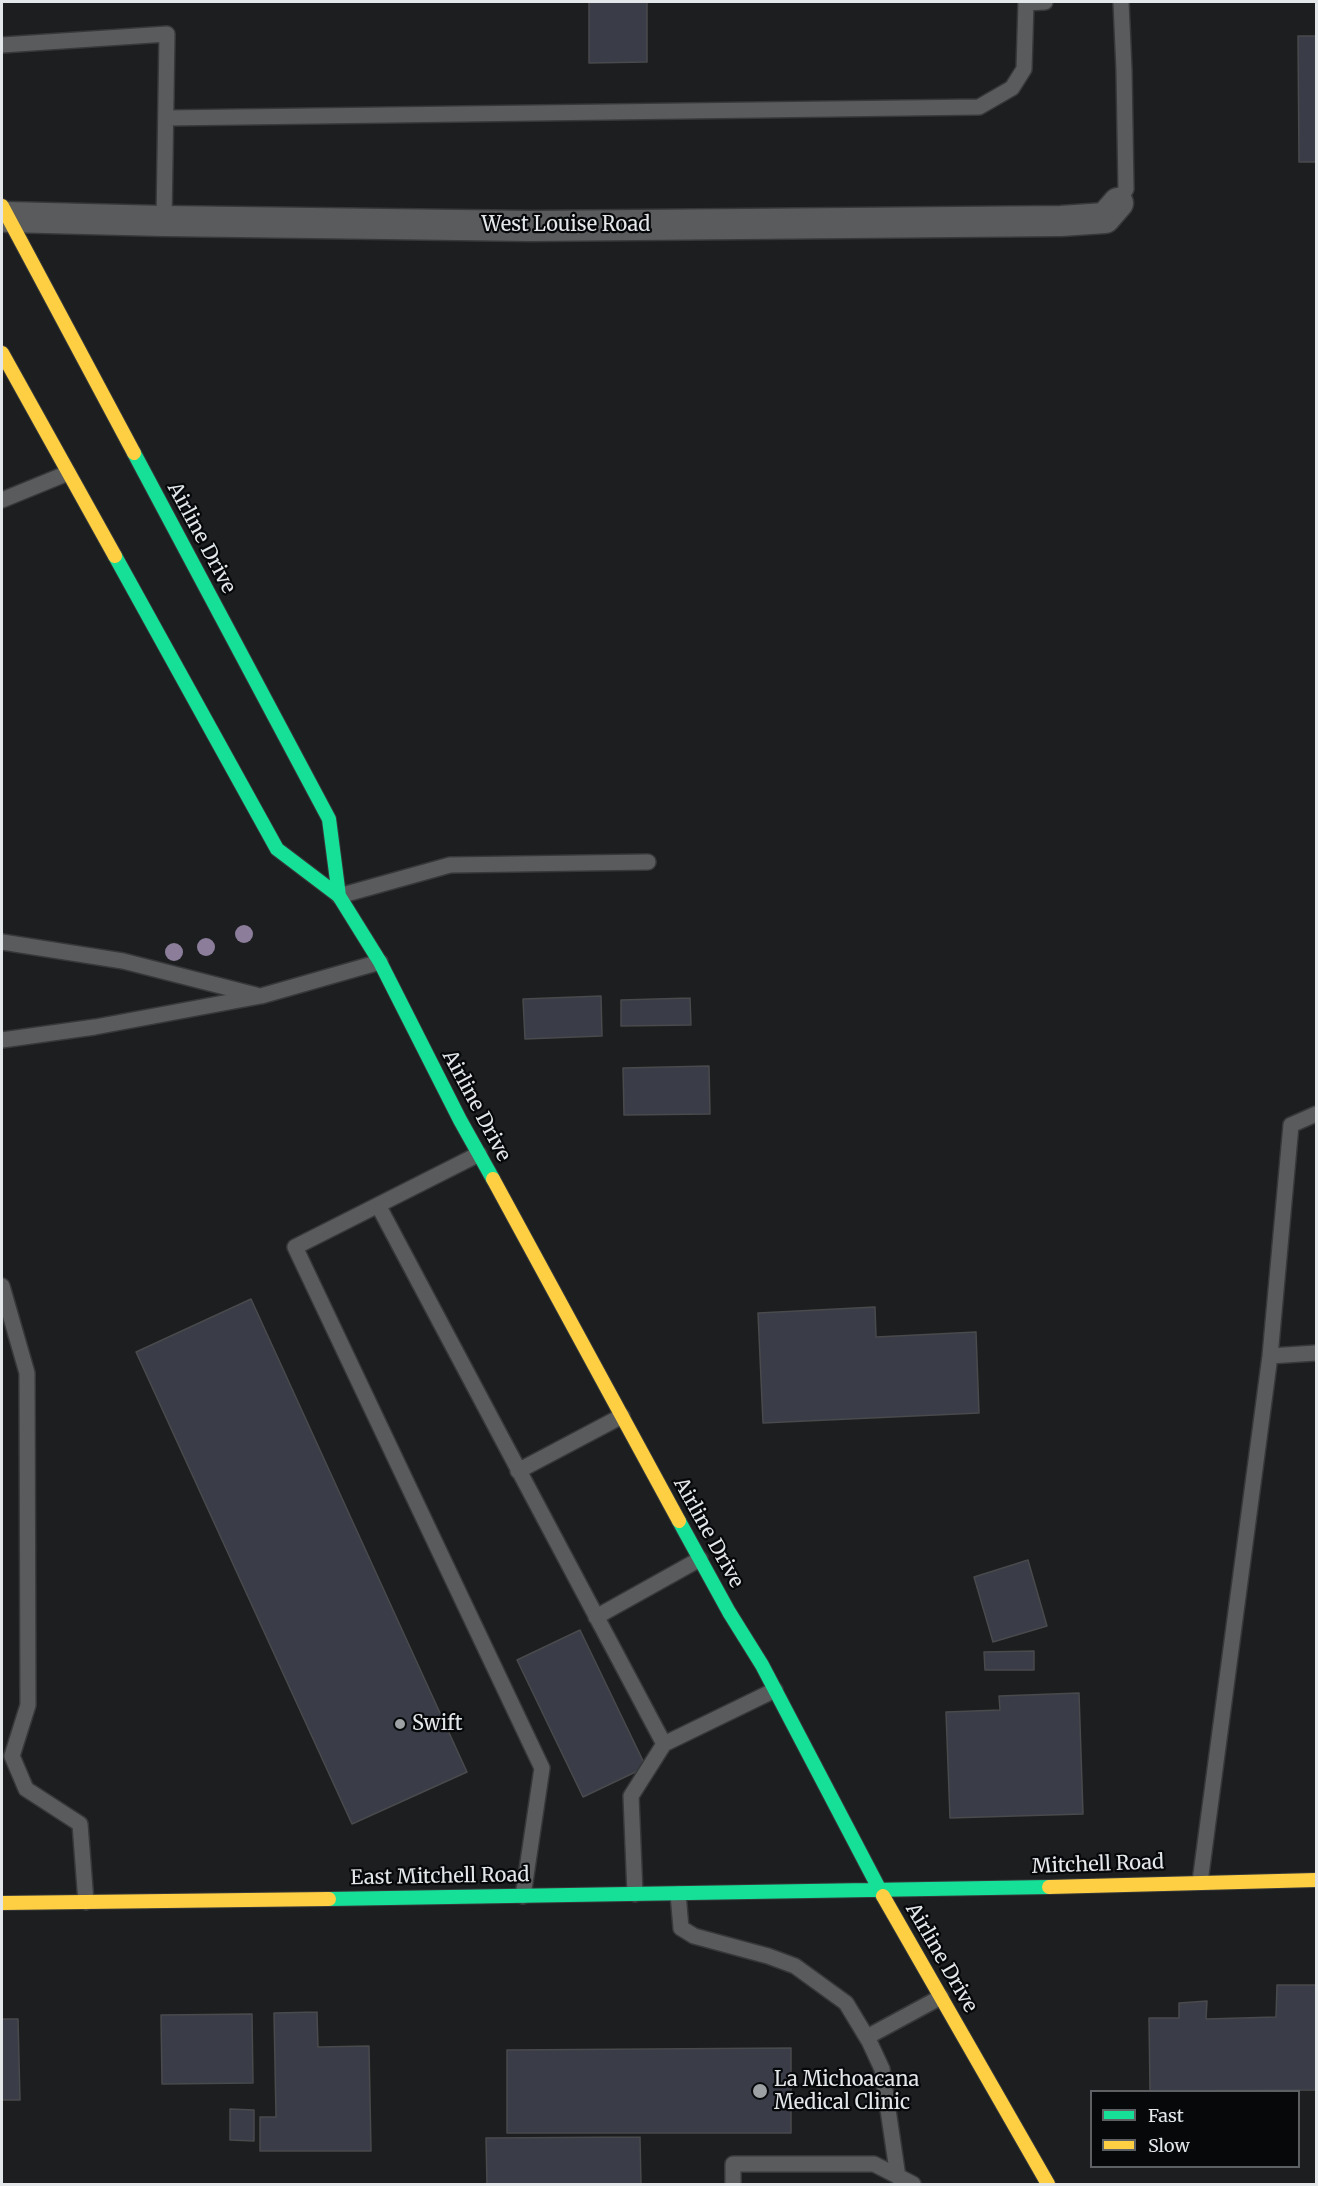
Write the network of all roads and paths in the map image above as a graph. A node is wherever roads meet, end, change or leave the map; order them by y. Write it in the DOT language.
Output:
graph roads {
  1 [pos="1045,2"];
  2 [pos="1121,2"];
  3 [pos="2,45"];
  4 [pos="166,118"];
  5 [pos="1118,203"];
  6 [pos="3,216"];
  7 [pos="164,221"];
  8 [pos="2,353"];
  9 [pos="68,473"];
  10 [pos="2,500"];
  11 [pos="648,862"];
  12 [pos="339,896"];
  13 [pos="2,942"];
  14 [pos="381,962"];
  15 [pos="261,996"];
  16 [pos="2,1040"];
  17 [pos="1317,1114"];
  18 [pos="479,1154"];
  19 [pos="378,1205"];
  20 [pos="2,1286"];
  21 [pos="1317,1353"];
  22 [pos="1270,1356"];
  23 [pos="622,1416"];
  24 [pos="518,1471"];
  25 [pos="700,1559"];
  26 [pos="596,1617"];
  27 [pos="775,1690"];
  28 [pos="663,1744"];
  29 [pos="1317,1880"];
  30 [pos="1200,1882"];
  31 [pos="880,1891"];
  32 [pos="678,1893"];
  33 [pos="635,1894"];
  34 [pos="523,1896"];
  35 [pos="86,1902"];
  36 [pos="2,1903"];
  37 [pos="941,1997"];
  38 [pos="867,2037"];
  39 [pos="898,2176"];
  40 [pos="733,2184"];
  41 [pos="913,2184"];
  42 [pos="1048,2184"];
  1 -- 4 [label="lane"];
  2 -- 5 [label="lane"];
  3 -- 4 [label="lane"];
  4 -- 7 [label="lane"];
  5 -- 7 [label="street, West Louise Road"];
  6 -- 7 [label="street, West Louise Road"];
  6 -- 12 [label="main road, Airline Drive"];
  8 -- 9 [label="main road, Airline Drive"];
  9 -- 10 [label="lane"];
  9 -- 12 [label="main road, Airline Drive"];
  11 -- 12 [label="lane"];
  12 -- 14 [label="main road, Airline Drive"];
  13 -- 15 [label="lane"];
  14 -- 15 [label="lane"];
  14 -- 18 [label="main road, Airline Drive"];
  15 -- 16 [label="lane"];
  17 -- 22 [label="lane"];
  18 -- 19 [label="lane"];
  18 -- 23 [label="main road, Airline Drive"];
  19 -- 24 [label="lane"];
  19 -- 34 [label="lane"];
  20 -- 35 [label="lane"];
  21 -- 22 [label="lane"];
  22 -- 30 [label="lane"];
  23 -- 24 [label="lane"];
  23 -- 25 [label="main road, Airline Drive"];
  24 -- 26 [label="lane"];
  25 -- 26 [label="lane"];
  25 -- 27 [label="main road, Airline Drive"];
  26 -- 28 [label="lane"];
  27 -- 28 [label="lane"];
  27 -- 31 [label="main road, Airline Drive"];
  28 -- 33 [label="lane"];
  29 -- 30 [label="main road, Mitchell Road"];
  30 -- 31 [label="main road, Mitchell Road"];
  31 -- 32 [label="main road, East Mitchell Road"];
  31 -- 37 [label="main road, Airline Drive"];
  32 -- 33 [label="main road, East Mitchell Road"];
  32 -- 38 [label="lane"];
  33 -- 34 [label="main road, East Mitchell Road"];
  34 -- 35 [label="main road, East Mitchell Road"];
  35 -- 36 [label="main road, East Mitchell Road"];
  37 -- 38 [label="lane"];
  37 -- 42 [label="main road, Airline Drive"];
  38 -- 39 [label="lane"];
  39 -- 40 [label="lane"];
  39 -- 41 [label="lane"];
}
